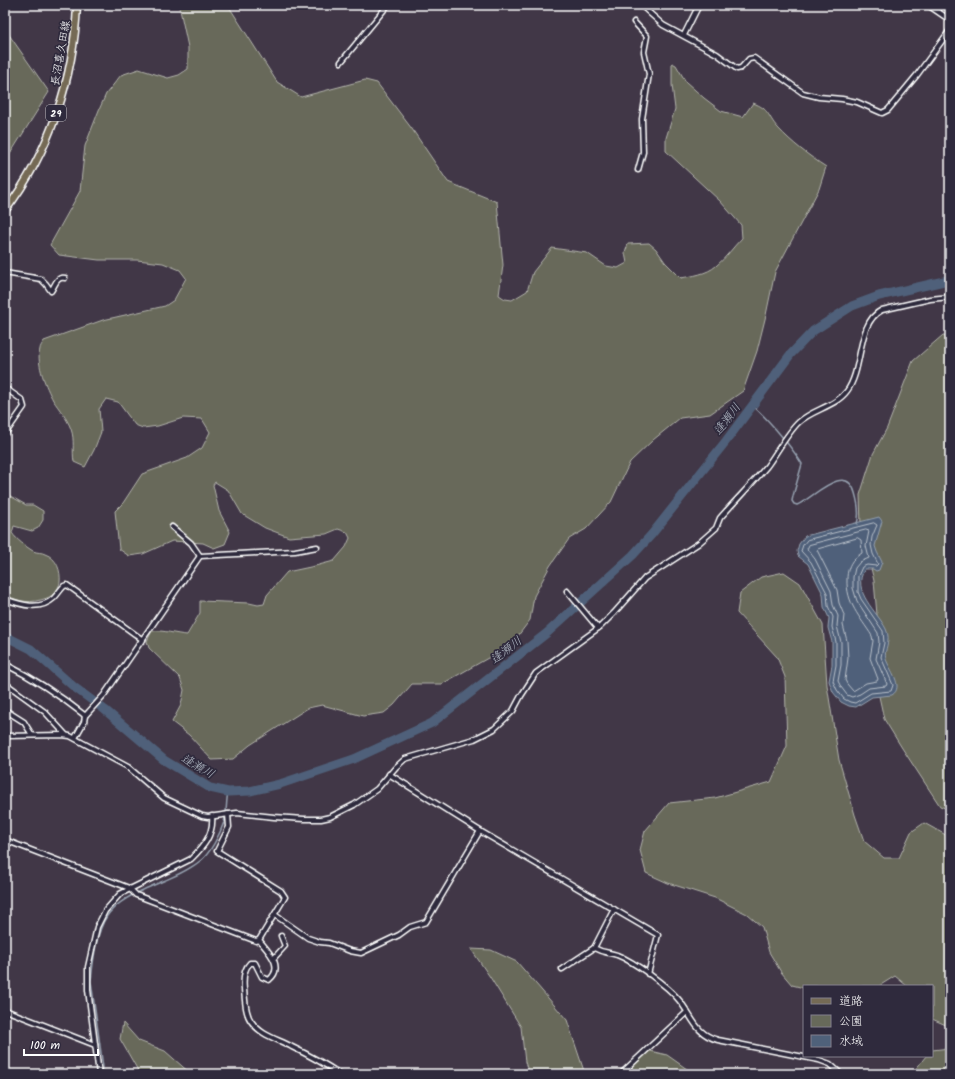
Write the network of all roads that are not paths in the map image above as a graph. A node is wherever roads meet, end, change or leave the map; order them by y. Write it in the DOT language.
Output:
graph roads {
  1 [pos="76,5"];
  2 [pos="388,5"];
  3 [pos="699,5"];
  4 [pos="928,5"];
  5 [pos="644,8"];
  6 [pos="950,20"];
  7 [pos="634,22"];
  8 [pos="950,30"];
  9 [pos="684,36"];
  10 [pos="341,62"];
  11 [pos="638,170"];
  12 [pos="5,211"];
  13 [pos="5,273"];
  14 [pos="65,278"];
  15 [pos="950,297"];
  16 [pos="5,388"];
  17 [pos="5,434"];
  18 [pos="172,527"];
  19 [pos="317,547"];
  20 [pos="200,556"];
  21 [pos="567,591"];
  22 [pos="5,599"];
  23 [pos="598,628"];
  24 [pos="143,640"];
  25 [pos="5,664"];
  26 [pos="5,683"];
  27 [pos="5,710"];
  28 [pos="86,715"];
  29 [pos="32,735"];
  30 [pos="66,735"];
  31 [pos="5,736"];
  32 [pos="75,738"];
  33 [pos="389,774"];
  34 [pos="227,814"];
  35 [pos="212,816"];
  36 [pos="480,831"];
  37 [pos="5,840"];
  38 [pos="130,890"];
  39 [pos="614,909"];
  40 [pos="275,916"];
  41 [pos="281,936"];
  42 [pos="259,940"];
  43 [pos="594,948"];
  44 [pos="274,958"];
  45 [pos="562,969"];
  46 [pos="648,974"];
  47 [pos="5,1010"];
  48 [pos="687,1012"];
  49 [pos="95,1045"];
  50 [pos="803,1056"];
  51 [pos="807,1057"];
  52 [pos="624,1071"];
  53 [pos="99,1074"];
  54 [pos="340,1074"];
  55 [pos="841,1074"];
  1 -- 12 [label="main road, 長沼喜久田線 / 29"];
  2 -- 10 [label="street"];
  3 -- 9 [label="street"];
  4 -- 6 [label="street"];
  5 -- 9 [label="street"];
  7 -- 11 [label="street"];
  8 -- 9 [label="street"];
  13 -- 14 [label="street"];
  15 -- 23 [label="street"];
  16 -- 17 [label="street"];
  18 -- 20 [label="street"];
  19 -- 20 [label="street"];
  20 -- 24 [label="street"];
  21 -- 23 [label="street"];
  22 -- 24 [label="street"];
  23 -- 33 [label="street"];
  24 -- 28 [label="street"];
  25 -- 28 [label="street"];
  26 -- 30 [label="street"];
  27 -- 29 [label="street"];
  28 -- 32 [label="street"];
  29 -- 30 [label="street"];
  29 -- 31 [label="street"];
  30 -- 32 [label="street"];
  32 -- 35 [label="street"];
  33 -- 34 [label="street"];
  33 -- 36 [label="street"];
  34 -- 35 [label="street"];
  34 -- 40 [label="street"];
  35 -- 38 [label="street"];
  36 -- 39 [label="street"];
  36 -- 40 [label="street"];
  37 -- 38 [label="street"];
  38 -- 42 [label="street"];
  38 -- 49 [label="street"];
  39 -- 43 [label="street"];
  39 -- 46 [label="street"];
  40 -- 42 [label="street"];
  41 -- 44 [label="street"];
  42 -- 44 [label="street"];
  43 -- 45 [label="street"];
  43 -- 46 [label="street"];
  44 -- 54 [label="street"];
  46 -- 48 [label="street"];
  47 -- 49 [label="street"];
  48 -- 50 [label="street"];
  48 -- 52 [label="street"];
  49 -- 53 [label="street"];
  51 -- 55 [label="street"];
}
